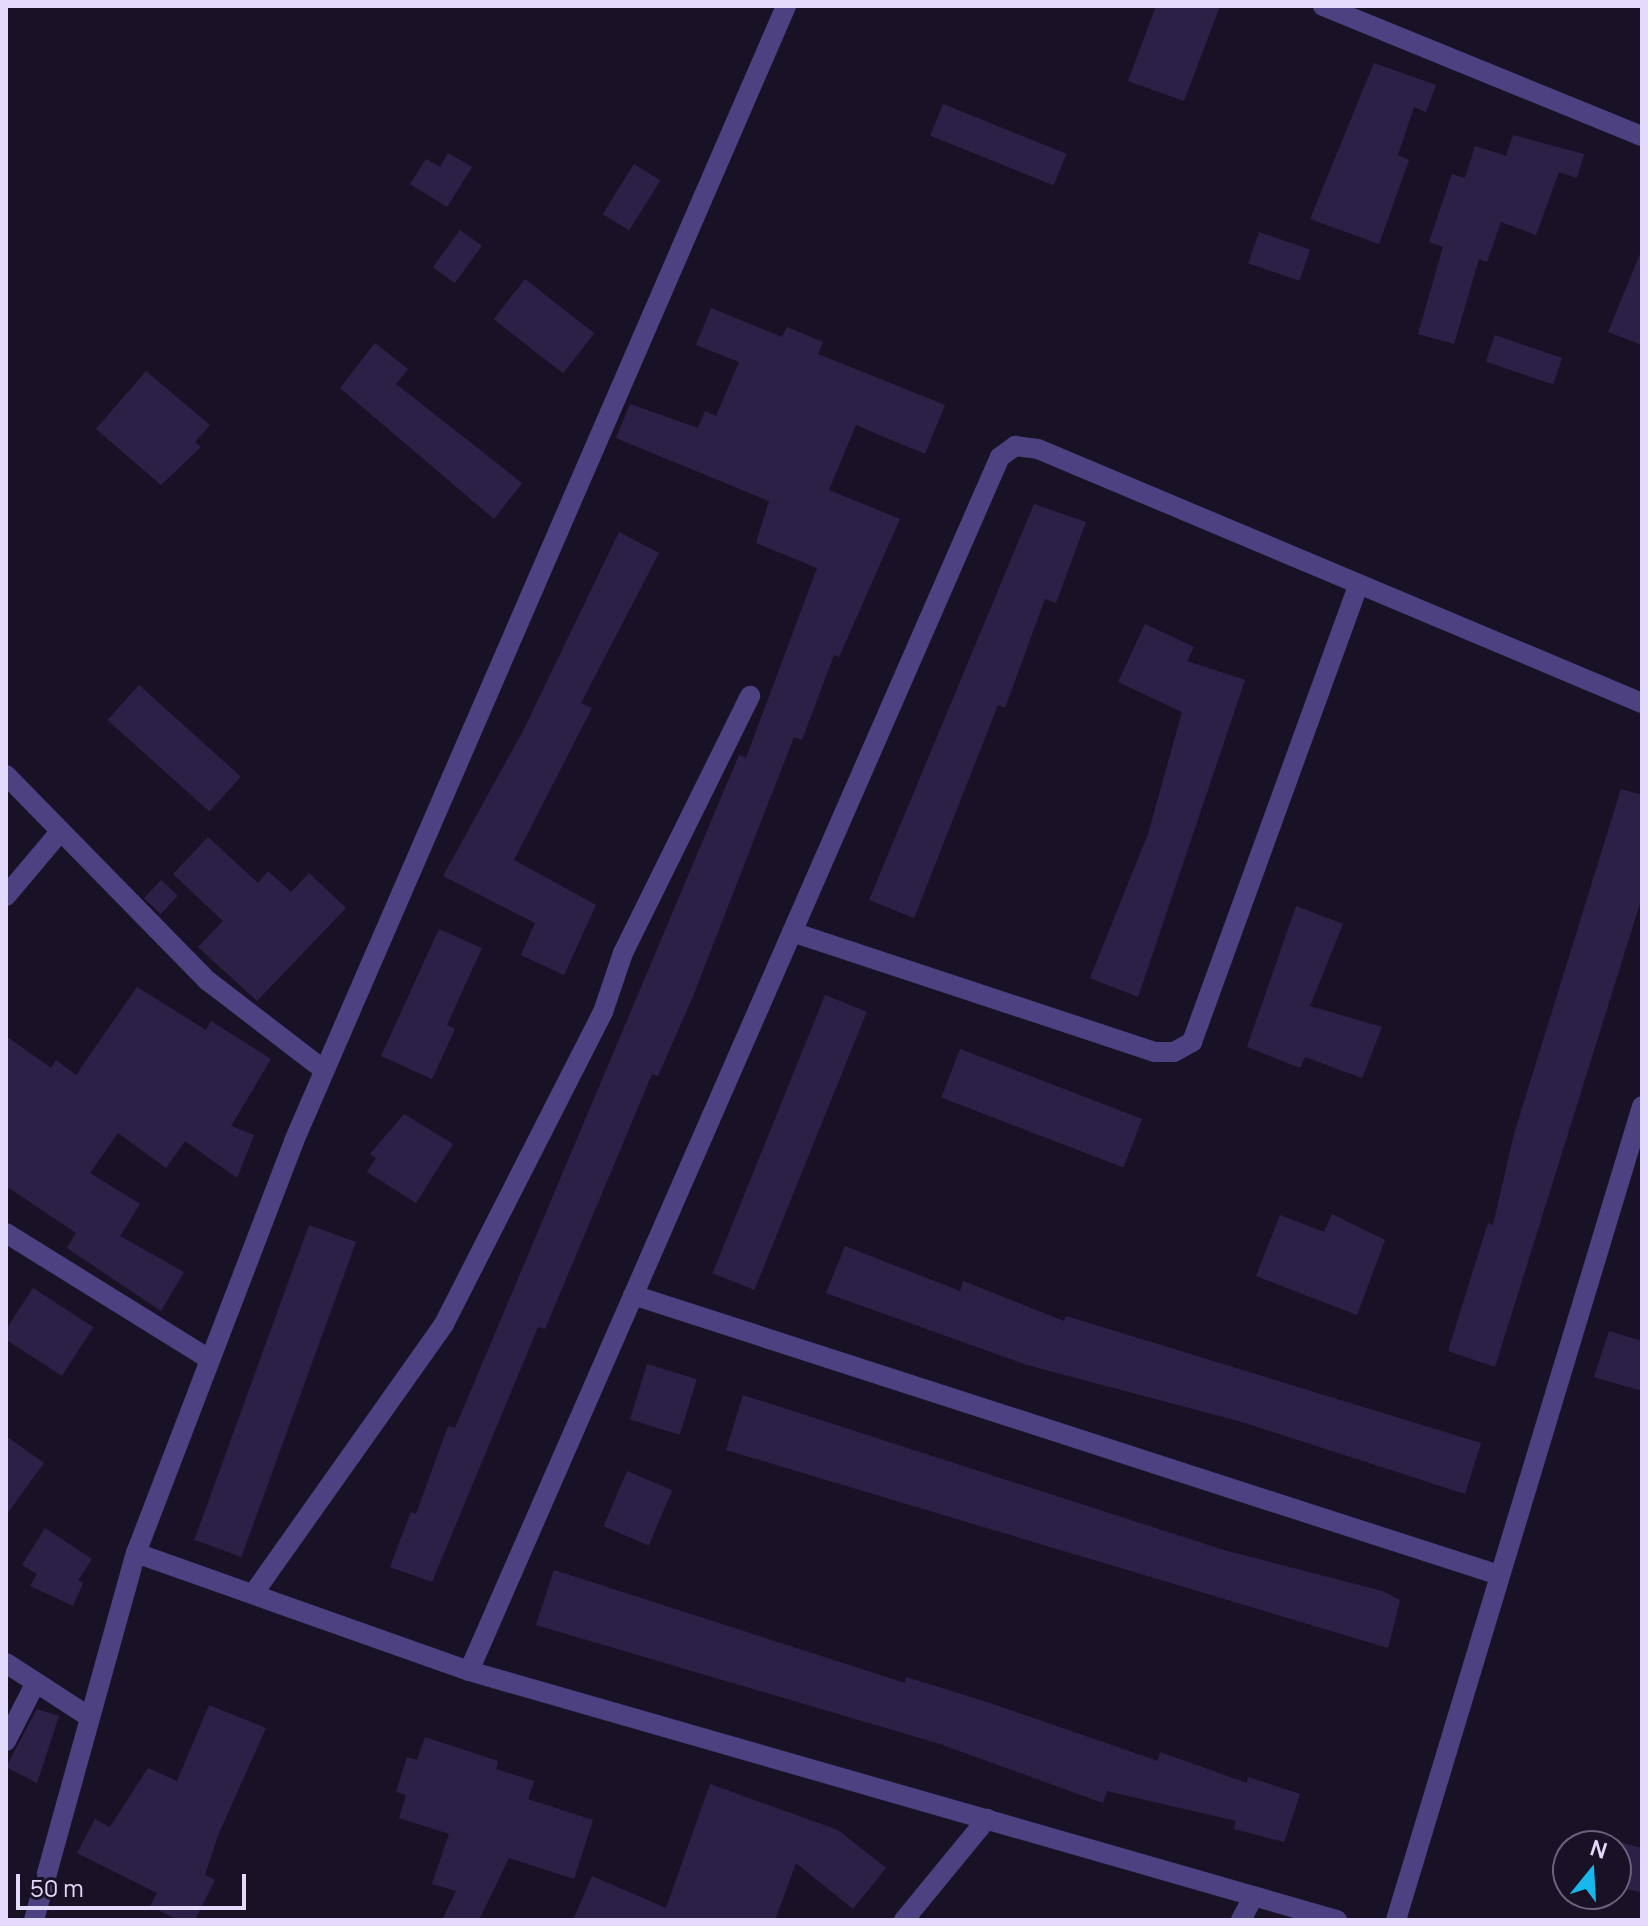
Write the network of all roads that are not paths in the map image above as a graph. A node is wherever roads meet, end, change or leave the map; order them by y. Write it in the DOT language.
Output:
graph roads {
  1 [pos="786,6"];
  2 [pos="1323,6"];
  3 [pos="1642,136"];
  4 [pos="1359,584"];
  5 [pos="750,696"];
  6 [pos="1642,703"];
  7 [pos="6,775"];
  8 [pos="59,833"];
  9 [pos="6,896"];
  10 [pos="792,932"];
  11 [pos="324,1070"];
  12 [pos="1642,1106"];
  13 [pos="6,1233"];
  14 [pos="633,1295"];
  15 [pos="209,1359"];
  16 [pos="136,1553"];
  17 [pos="1496,1574"];
  18 [pos="253,1594"];
  19 [pos="6,1663"];
  20 [pos="469,1671"];
  21 [pos="35,1684"];
  22 [pos="88,1716"];
  23 [pos="6,1741"];
  24 [pos="987,1819"];
  25 [pos="1254,1896"];
  26 [pos="34,1920"];
  27 [pos="904,1920"];
  28 [pos="1241,1920"];
  29 [pos="1337,1920"];
  30 [pos="1396,1920"];
  1 -- 11 [label="street"];
  2 -- 3 [label="street"];
  4 -- 6 [label="street"];
  4 -- 10 [label="street"];
  4 -- 10 [label="street"];
  5 -- 18 [label="street"];
  7 -- 8 [label="street"];
  8 -- 9 [label="street"];
  8 -- 11 [label="street"];
  10 -- 14 [label="street"];
  11 -- 15 [label="street"];
  12 -- 17 [label="street"];
  13 -- 15 [label="street"];
  14 -- 17 [label="street"];
  14 -- 20 [label="street"];
  15 -- 16 [label="street"];
  16 -- 18 [label="street"];
  16 -- 22 [label="street"];
  17 -- 30 [label="street"];
  18 -- 20 [label="street"];
  19 -- 21 [label="street"];
  20 -- 24 [label="street"];
  21 -- 22 [label="street"];
  21 -- 23 [label="street"];
  22 -- 26 [label="street"];
  24 -- 25 [label="street"];
  24 -- 27 [label="street"];
  25 -- 28 [label="street"];
  25 -- 29 [label="street"];
}
